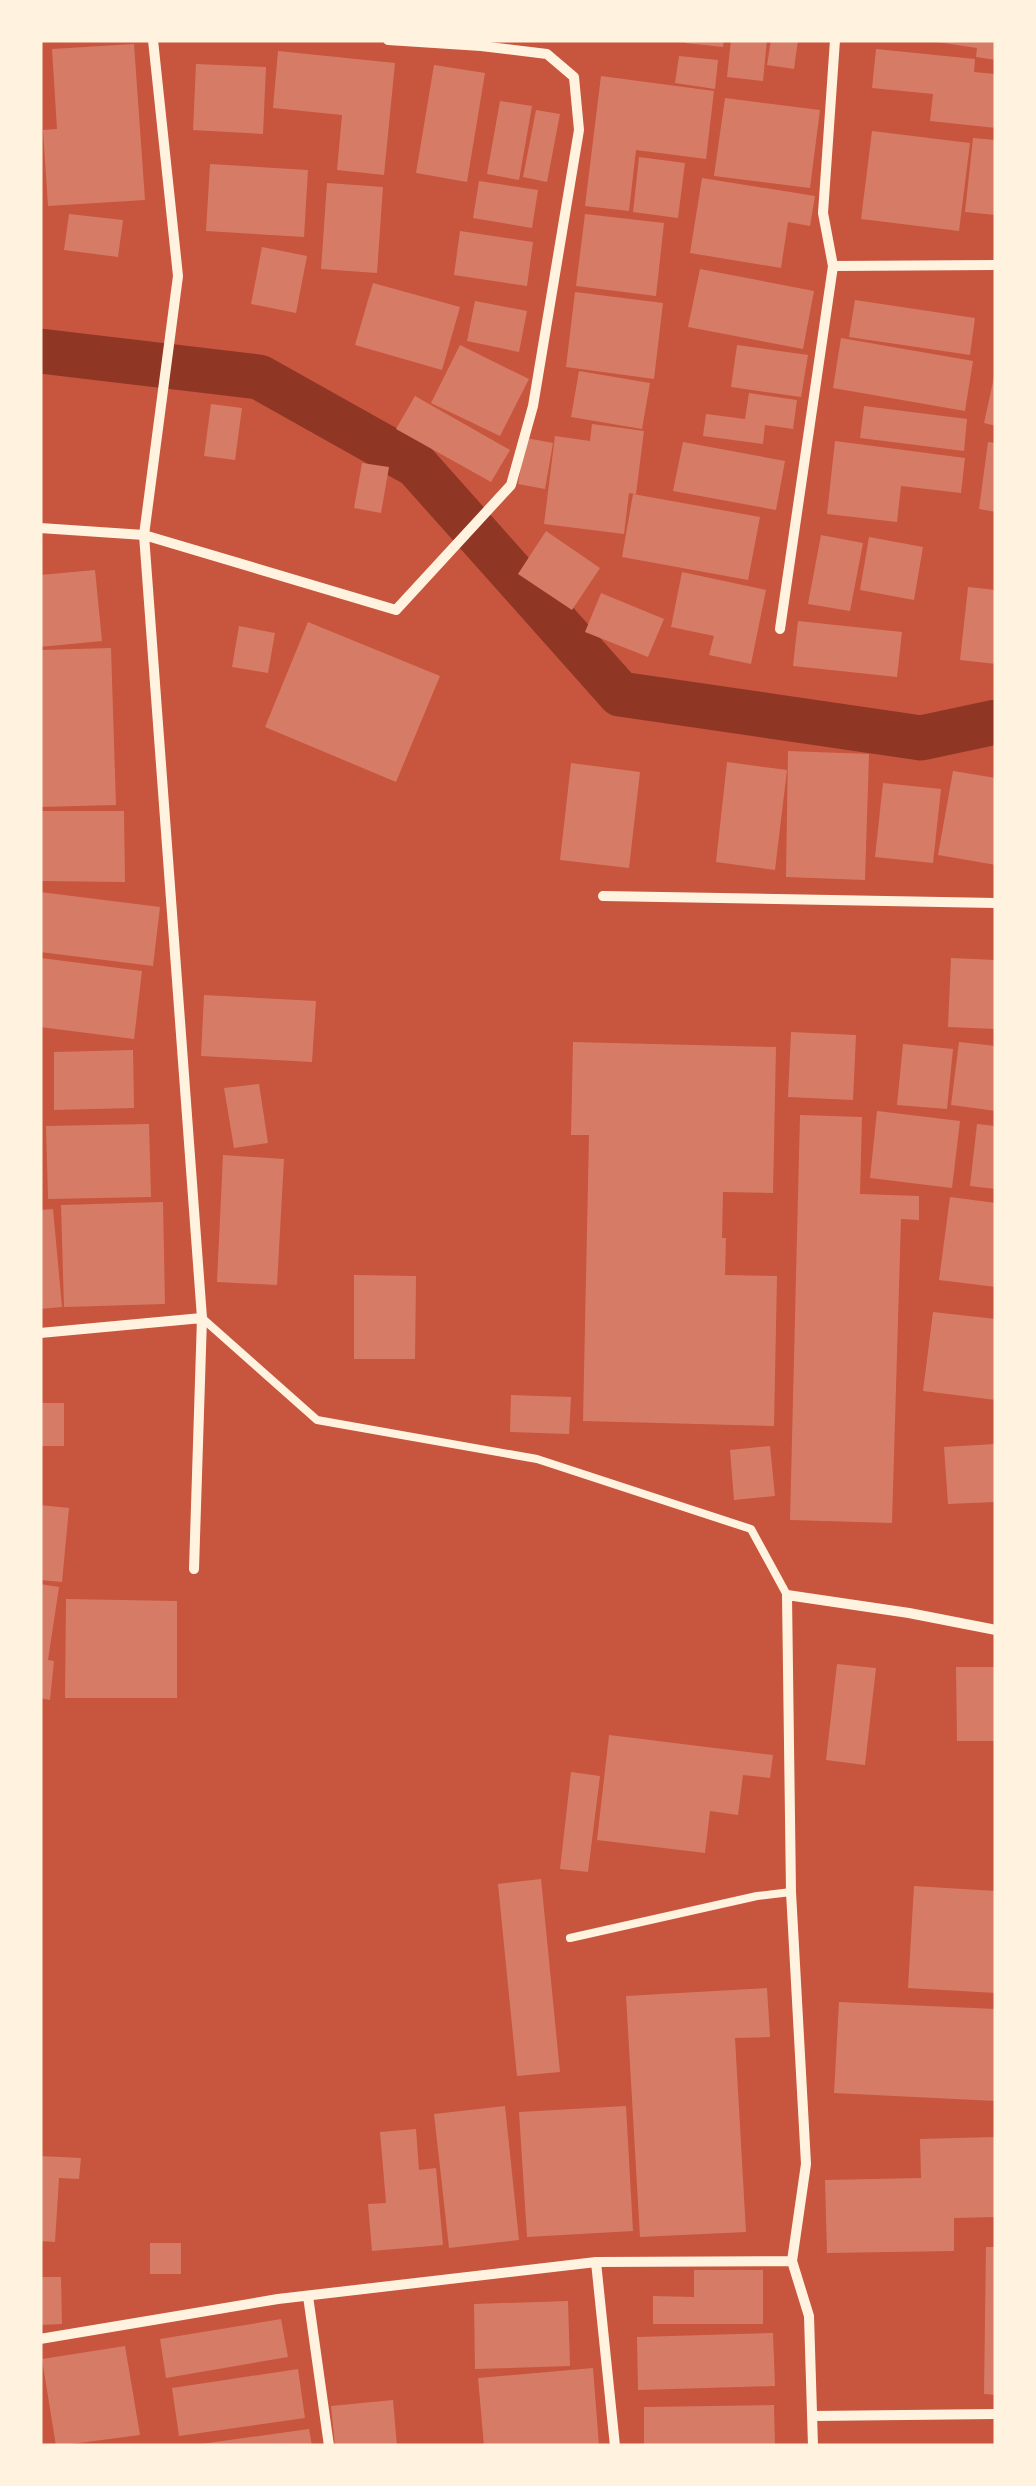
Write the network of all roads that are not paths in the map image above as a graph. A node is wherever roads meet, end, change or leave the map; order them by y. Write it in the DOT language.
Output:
graph roads {
  1 [pos="153,40"];
  2 [pos="388,40"];
  3 [pos="834,40"];
  4 [pos="996,265"];
  5 [pos="833,266"];
  6 [pos="40,528"];
  7 [pos="144,535"];
  8 [pos="780,629"];
  9 [pos="603,896"];
  10 [pos="996,903"];
  11 [pos="202,1318"];
  12 [pos="40,1333"];
  13 [pos="194,1569"];
  14 [pos="787,1595"];
  15 [pos="996,1630"];
  16 [pos="791,1892"];
  17 [pos="570,1938"];
  18 [pos="596,2262"];
  19 [pos="792,2262"];
  20 [pos="308,2296"];
  21 [pos="40,2340"];
  22 [pos="996,2414"];
  23 [pos="813,2416"];
  24 [pos="329,2446"];
  25 [pos="614,2446"];
  26 [pos="813,2446"];
  1 -- 7 [label="street"];
  2 -- 7 [label="street"];
  3 -- 5 [label="street"];
  4 -- 5 [label="street"];
  5 -- 8 [label="street"];
  6 -- 7 [label="street"];
  7 -- 11 [label="street"];
  9 -- 10 [label="street"];
  11 -- 12 [label="street"];
  11 -- 13 [label="street"];
  11 -- 14 [label="lane"];
  14 -- 15 [label="street"];
  14 -- 16 [label="street"];
  16 -- 17 [label="lane"];
  16 -- 19 [label="street"];
  18 -- 19 [label="street"];
  18 -- 20 [label="street"];
  18 -- 25 [label="street"];
  19 -- 23 [label="street"];
  20 -- 21 [label="street"];
  20 -- 24 [label="street"];
  22 -- 23 [label="street"];
  23 -- 26 [label="street"];
}
